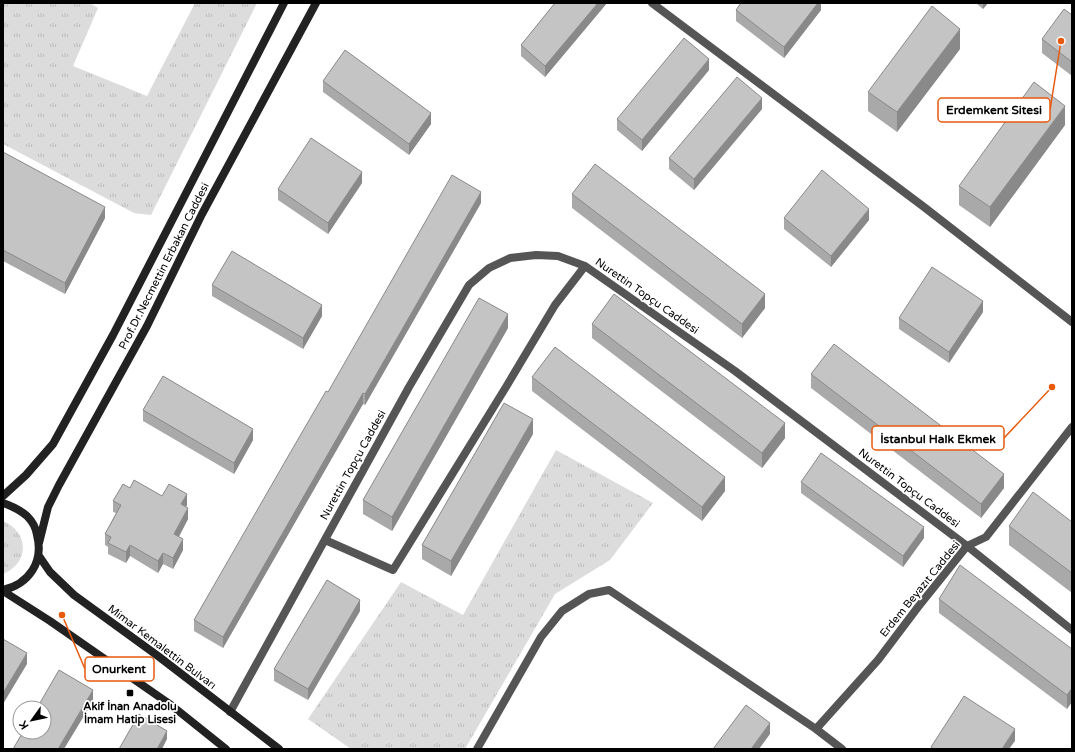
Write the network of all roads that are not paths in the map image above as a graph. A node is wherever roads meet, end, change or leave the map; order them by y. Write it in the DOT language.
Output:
graph roads {
  1 [pos="284,3"];
  2 [pos="316,3"];
  3 [pos="652,3"];
  4 [pos="585,266"];
  5 [pos="1072,322"];
  6 [pos="1072,427"];
  7 [pos="3,496"];
  8 [pos="3,503"];
  9 [pos="325,540"];
  10 [pos="39,543"];
  11 [pos="967,546"];
  12 [pos="39,556"];
  13 [pos="3,591"];
  14 [pos="1072,630"];
  15 [pos="230,712"];
  16 [pos="816,729"];
  17 [pos="226,749"];
  18 [pos="279,749"];
  19 [pos="477,749"];
  20 [pos="842,749"];
  1 -- 7 [label="main road, Prof.Dr.Necmettin Erbakan Caddesi"];
  2 -- 10 [label="main road, Prof.Dr.Necmettin Erbakan Caddesi"];
  3 -- 5 [label="street"];
  4 -- 9 [label="street, Nurettin Topçu Caddesi"];
  4 -- 9 [label="street"];
  4 -- 11 [label="street, Nurettin Topçu Caddesi"];
  6 -- 11 [label="street, Erdem Beyazıt Caddesi"];
  8 -- 10 [label="main road"];
  9 -- 15 [label="street, Nurettin Topçu Caddesi"];
  10 -- 12 [label="main road"];
  11 -- 14 [label="street, Nurettin Topçu Caddesi"];
  11 -- 16 [label="street, Erdem Beyazıt Caddesi"];
  12 -- 13 [label="main road"];
  12 -- 15 [label="main road, Mimar Kemalettin Bulvarı"];
  13 -- 17 [label="main road"];
  15 -- 18 [label="main road, Mimar Kemalettin Bulvarı"];
  16 -- 19 [label="street"];
  16 -- 20 [label="street"];
}
